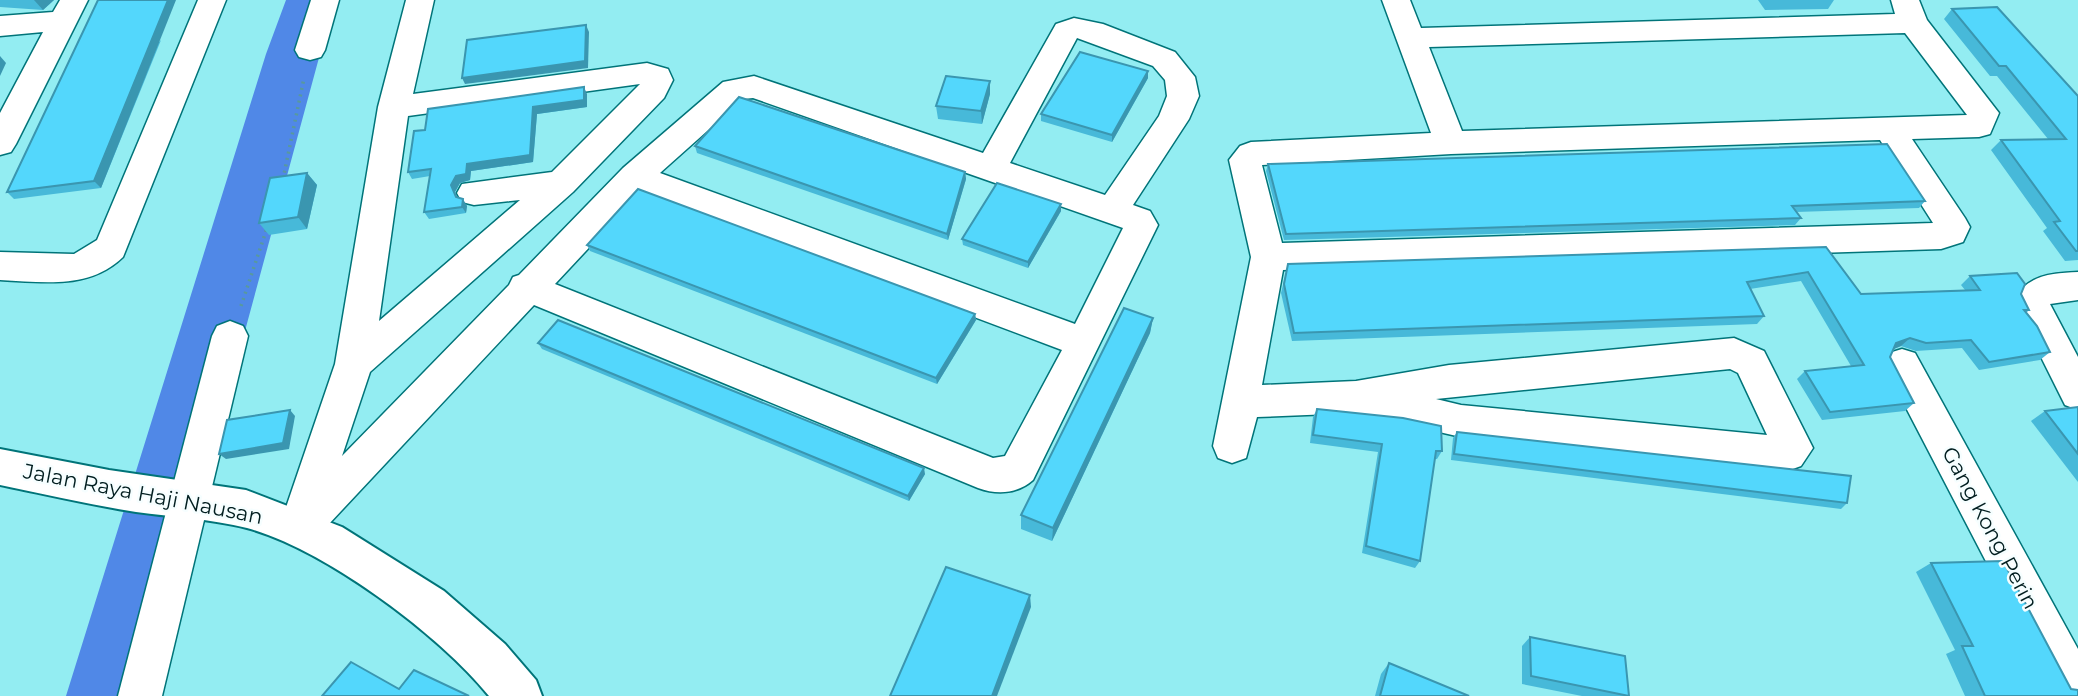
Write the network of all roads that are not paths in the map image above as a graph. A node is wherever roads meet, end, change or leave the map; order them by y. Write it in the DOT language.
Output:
graph roads {
  1 [pos="212,0"];
  2 [pos="325,0"];
  3 [pos="420,0"];
  4 [pos="1396,0"];
  5 [pos="69,10"];
  6 [pos="1909,12"];
  7 [pos="0,26"];
  8 [pos="1410,38"];
  9 [pos="310,50"];
  10 [pos="394,107"];
  11 [pos="1889,129"];
  12 [pos="1451,143"];
  13 [pos="0,144"];
  14 [pos="990,170"];
  15 [pos="635,177"];
  16 [pos="561,183"];
  17 [pos="474,193"];
  18 [pos="1112,210"];
  19 [pos="1268,257"];
  20 [pos="0,266"];
  21 [pos="2078,286"];
  22 [pos="526,287"];
  23 [pos="230,336"];
  24 [pos="1084,344"];
  25 [pos="354,364"];
  26 [pos="1902,364"];
  27 [pos="2078,394"];
  28 [pos="1356,397"];
  29 [pos="1240,402"];
  30 [pos="1232,446"];
  31 [pos="0,467"];
  32 [pos="191,499"];
  33 [pos="299,528"];
  34 [pos="2078,693"];
  35 [pos="140,696"];
  36 [pos="519,696"];
  1 -- 20 [label="street"];
  2 -- 9 [label="street"];
  3 -- 10 [label="street"];
  4 -- 8 [label="street"];
  5 -- 7 [label="street"];
  5 -- 13 [label="street"];
  6 -- 8 [label="street"];
  6 -- 11 [label="street"];
  8 -- 12 [label="street"];
  10 -- 16 [label="street"];
  10 -- 25 [label="street"];
  11 -- 12 [label="street"];
  11 -- 19 [label="street"];
  12 -- 19 [label="street"];
  14 -- 15 [label="street"];
  14 -- 18 [label="street"];
  14 -- 18 [label="street"];
  15 -- 22 [label="street"];
  15 -- 24 [label="street"];
  16 -- 17 [label="street"];
  16 -- 25 [label="street"];
  18 -- 24 [label="street"];
  19 -- 29 [label="street"];
  21 -- 27 [label="street"];
  22 -- 24 [label="street"];
  22 -- 33 [label="street"];
  23 -- 32 [label="street"];
  25 -- 33 [label="street"];
  26 -- 34 [label="street, Gang Kong Perin"];
  28 -- 28 [label="street"];
  28 -- 29 [label="street"];
  29 -- 30 [label="street"];
  31 -- 32 [label="street, Jalan Raya Haji Nausan"];
  32 -- 33 [label="street, Jalan Raya Haji Nausan"];
  32 -- 35 [label="street"];
  33 -- 36 [label="street, Jalan Raya Haji Nausan"];
}
